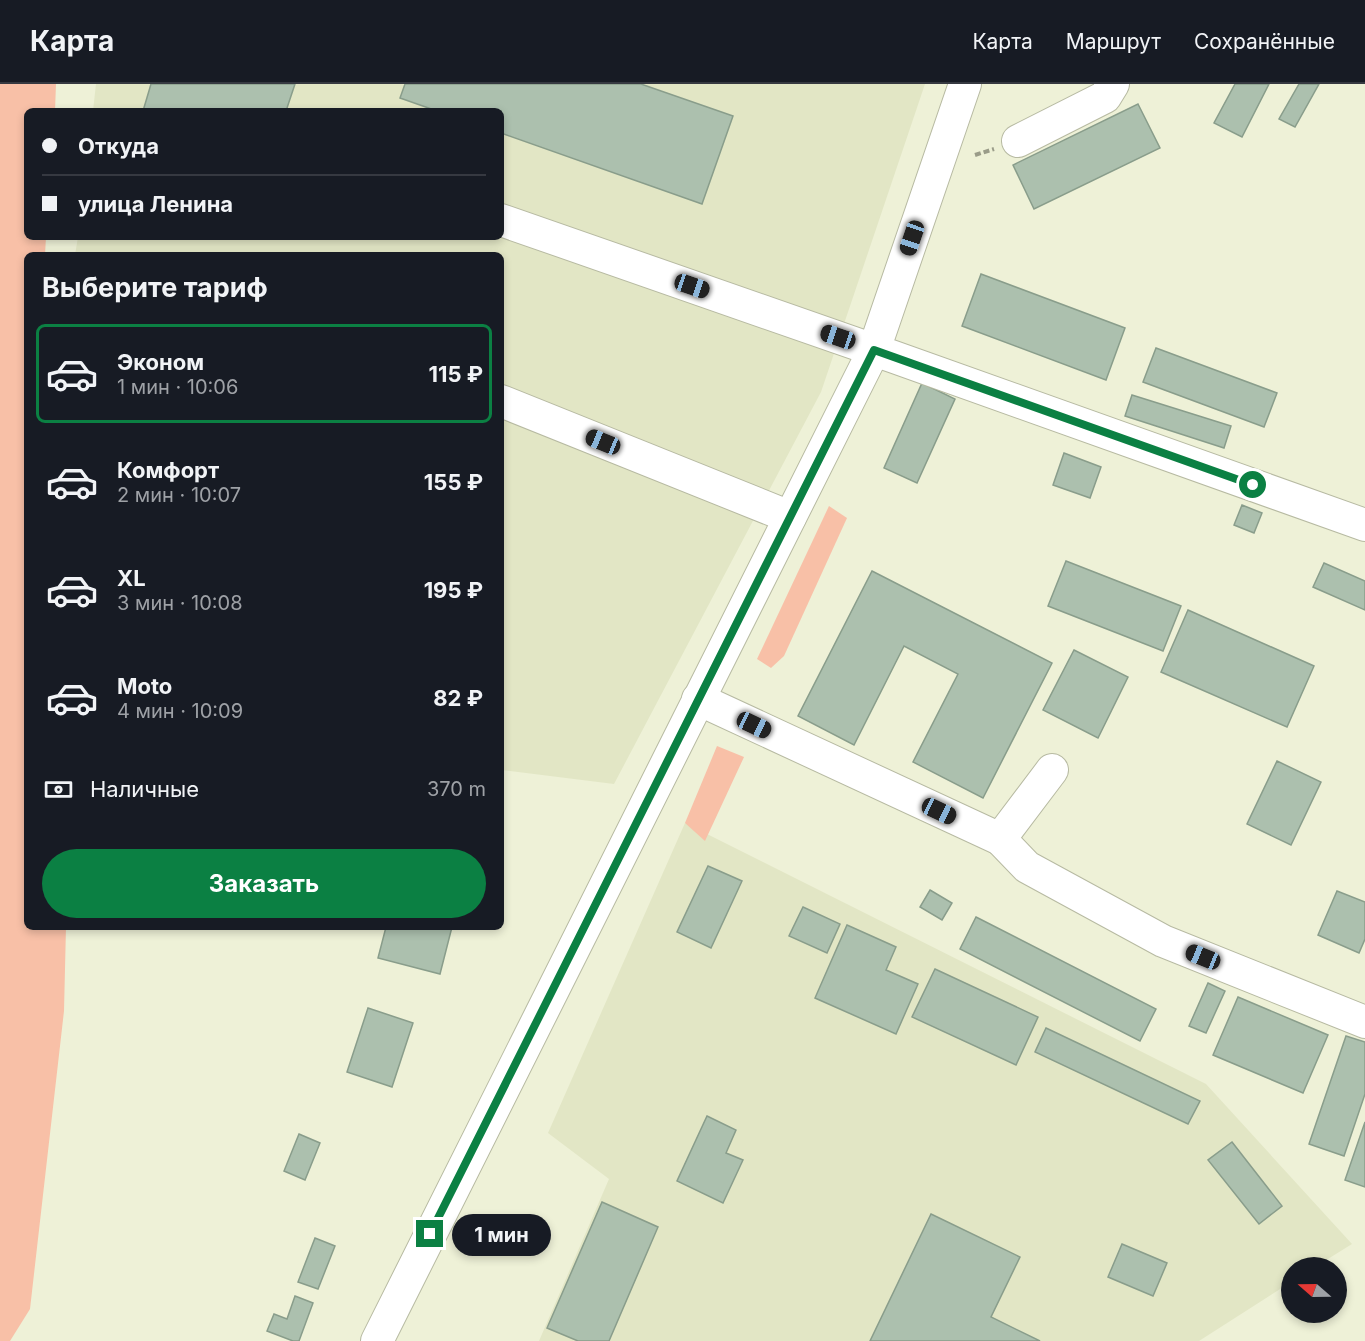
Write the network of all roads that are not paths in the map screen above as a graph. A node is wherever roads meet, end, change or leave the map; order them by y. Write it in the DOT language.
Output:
graph roads {
  1 [pos="965,84"];
  2 [pos="1113,84"];
  3 [pos="1018,141"];
  4 [pos="504,221"];
  5 [pos="874,350"];
  6 [pos="504,402"];
  7 [pos="790,517"];
  8 [pos="1365,525"];
  9 [pos="698,699"];
  10 [pos="1052,770"];
  11 [pos="1000,839"];
  12 [pos="1365,1022"];
  13 [pos="377,1341"];
  1 -- 5 [label="street"];
  2 -- 3 [label="street"];
  4 -- 5 [label="street"];
  5 -- 7 [label="street"];
  5 -- 8 [label="street"];
  6 -- 7 [label="street"];
  7 -- 9 [label="street"];
  9 -- 11 [label="street"];
  9 -- 13 [label="street"];
  10 -- 11 [label="street"];
  11 -- 12 [label="street"];
}
